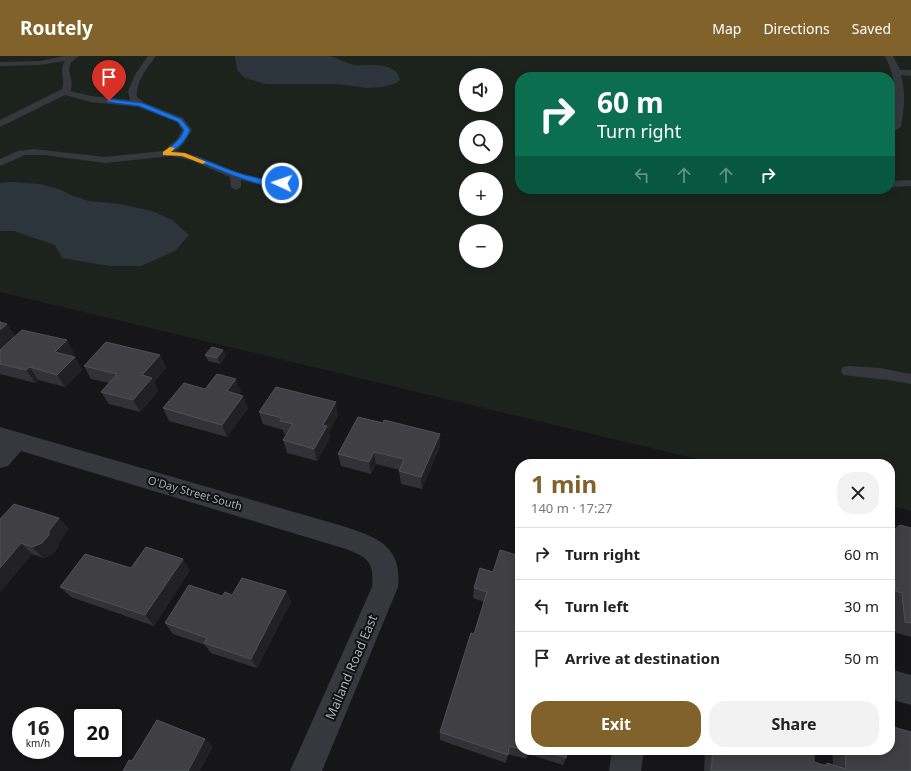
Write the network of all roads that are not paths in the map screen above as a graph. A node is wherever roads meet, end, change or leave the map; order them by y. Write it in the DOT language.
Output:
graph roads {
  1 [pos="152,56"];
  2 [pos="889,56"];
  3 [pos="74,57"];
  4 [pos="0,64"];
  5 [pos="897,72"];
  6 [pos="911,73"];
  7 [pos="64,92"];
  8 [pos="132,94"];
  9 [pos="109,101"];
  10 [pos="140,104"];
  11 [pos="900,107"];
  12 [pos="911,111"];
  13 [pos="0,124"];
  14 [pos="896,128"];
  15 [pos="165,154"];
  16 [pos="0,163"];
  17 [pos="236,175"];
  18 [pos="282,183"];
  19 [pos="911,183"];
  20 [pos="895,184"];
  21 [pos="236,187"];
  22 [pos="848,371"];
  23 [pos="911,379"];
  24 [pos="9,438"];
  25 [pos="0,458"];
  26 [pos="384,562"];
  27 [pos="895,685"];
  28 [pos="911,690"];
  29 [pos="628,755"];
  30 [pos="306,771"];
  31 [pos="626,771"];
  1 -- 8 [label="lane"];
  2 -- 5 [label="lane"];
  3 -- 4 [label="lane"];
  3 -- 7 [label="lane"];
  5 -- 6 [label="lane"];
  5 -- 11 [label="lane"];
  7 -- 9 [label="lane"];
  7 -- 13 [label="lane"];
  8 -- 9 [label="lane"];
  8 -- 10 [label="lane"];
  9 -- 10 [label="lane"];
  10 -- 15 [label="lane"];
  11 -- 12 [label="lane"];
  11 -- 14 [label="lane"];
  15 -- 16 [label="lane"];
  15 -- 17 [label="lane"];
  17 -- 18 [label="lane"];
  17 -- 21 [label="lane"];
  19 -- 20 [label="lane"];
  22 -- 23 [label="lane"];
  24 -- 25 [label="street"];
  24 -- 26 [label="street, O'Day Street South"];
  26 -- 30 [label="street, Mailand Road East"];
  27 -- 28 [label="street"];
  29 -- 31 [label="street"];
}
